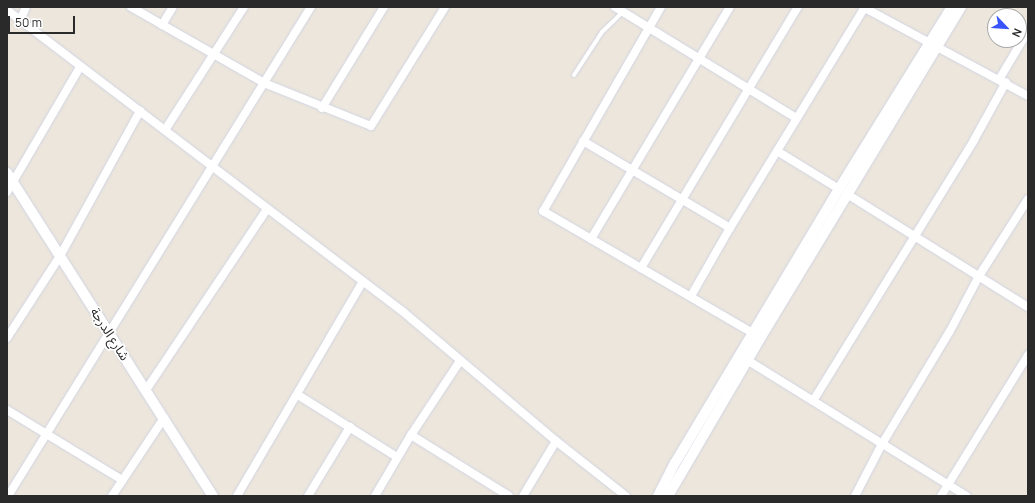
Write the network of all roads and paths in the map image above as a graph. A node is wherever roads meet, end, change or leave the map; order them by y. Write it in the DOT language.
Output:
graph roads {
  1 [pos="26,7"];
  2 [pos="131,7"];
  3 [pos="173,7"];
  4 [pos="244,7"];
  5 [pos="311,7"];
  6 [pos="384,7"];
  7 [pos="446,7"];
  8 [pos="615,7"];
  9 [pos="661,7"];
  10 [pos="730,7"];
  11 [pos="798,7"];
  12 [pos="864,7"];
  13 [pos="952,7"];
  14 [pos="961,7"];
  15 [pos="7,10"];
  16 [pos="623,12"];
  17 [pos="20,21"];
  18 [pos="162,25"];
  19 [pos="648,27"];
  20 [pos="1028,31"];
  21 [pos="935,44"];
  22 [pos="214,55"];
  23 [pos="699,58"];
  24 [pos="80,67"];
  25 [pos="574,75"];
  26 [pos="1003,80"];
  27 [pos="264,83"];
  28 [pos="748,88"];
  29 [pos="1028,96"];
  30 [pos="322,108"];
  31 [pos="140,111"];
  32 [pos="796,118"];
  33 [pos="166,130"];
  34 [pos="583,140"];
  35 [pos="777,151"];
  36 [pos="213,167"];
  37 [pos="631,170"];
  38 [pos="7,173"];
  39 [pos="13,182"];
  40 [pos="843,191"];
  41 [pos="7,192"];
  42 [pos="681,199"];
  43 [pos="1028,199"];
  44 [pos="267,209"];
  45 [pos="730,228"];
  46 [pos="915,236"];
  47 [pos="591,239"];
  48 [pos="60,256"];
  49 [pos="641,268"];
  50 [pos="979,276"];
  51 [pos="363,281"];
  52 [pos="691,296"];
  53 [pos="1028,307"];
  54 [pos="753,332"];
  55 [pos="110,334"];
  56 [pos="7,338"];
  57 [pos="1028,355"];
  58 [pos="747,360"];
  59 [pos="460,361"];
  60 [pos="146,390"];
  61 [pos="298,395"];
  62 [pos="813,401"];
  63 [pos="7,410"];
  64 [pos="164,418"];
  65 [pos="350,427"];
  66 [pos="46,434"];
  67 [pos="411,435"];
  68 [pos="556,441"];
  69 [pos="882,444"];
  70 [pos="398,457"];
  71 [pos="122,480"];
  72 [pos="948,485"];
  73 [pos="8,496"];
  74 [pos="112,496"];
  75 [pos="213,496"];
  76 [pos="237,496"];
  77 [pos="308,496"];
  78 [pos="375,496"];
  79 [pos="509,496"];
  80 [pos="523,496"];
  81 [pos="626,496"];
  82 [pos="658,496"];
  83 [pos="668,496"];
  84 [pos="855,496"];
  85 [pos="941,496"];
  86 [pos="966,496"];
  1 -- 17 [label="street"];
  2 -- 18 [label="street"];
  3 -- 18 [label="street"];
  4 -- 22 [label="street"];
  5 -- 27 [label="street"];
  6 -- 30 [label="street"];
  7 -- 30 [label="street"];
  8 -- 16 [label="street"];
  9 -- 19 [label="street"];
  10 -- 23 [label="street"];
  11 -- 28 [label="street"];
  12 -- 21 [label="street"];
  12 -- 32 [label="street"];
  13 -- 21 [label="street"];
  14 -- 21 [label="street"];
  15 -- 17 [label="street"];
  16 -- 19 [label="street"];
  16 -- 25 [label="lane"];
  17 -- 24 [label="street"];
  18 -- 22 [label="street"];
  19 -- 23 [label="street"];
  19 -- 34 [label="street"];
  20 -- 26 [label="street"];
  21 -- 26 [label="street"];
  21 -- 40 [label="street"];
  22 -- 27 [label="street"];
  22 -- 33 [label="street"];
  23 -- 28 [label="street"];
  23 -- 37 [label="street"];
  24 -- 31 [label="street"];
  24 -- 39 [label="street"];
  26 -- 29 [label="street"];
  26 -- 46 [label="street"];
  27 -- 30 [label="street"];
  27 -- 36 [label="street"];
  28 -- 32 [label="street"];
  28 -- 42 [label="street"];
  31 -- 33 [label="street"];
  31 -- 48 [label="street"];
  32 -- 35 [label="street"];
  33 -- 36 [label="street"];
  34 -- 37 [label="street"];
  34 -- 47 [label="street"];
  35 -- 40 [label="street"];
  35 -- 45 [label="street"];
  36 -- 44 [label="street"];
  36 -- 55 [label="street"];
  37 -- 42 [label="street"];
  37 -- 47 [label="street"];
  38 -- 39 [label="street, شارع الدرجة"];
  39 -- 41 [label="street"];
  39 -- 48 [label="street, شارع الدرجة"];
  40 -- 46 [label="street"];
  40 -- 54 [label="street"];
  40 -- 58 [label="street"];
  42 -- 45 [label="street"];
  42 -- 49 [label="street"];
  43 -- 50 [label="street"];
  44 -- 51 [label="street"];
  44 -- 60 [label="street"];
  45 -- 52 [label="street"];
  46 -- 50 [label="street"];
  46 -- 62 [label="street"];
  47 -- 49 [label="street"];
  48 -- 55 [label="street, شارع الدرجة"];
  48 -- 56 [label="street"];
  49 -- 52 [label="street"];
  50 -- 53 [label="street"];
  50 -- 69 [label="street"];
  51 -- 59 [label="street"];
  51 -- 61 [label="street"];
  52 -- 54 [label="street"];
  54 -- 82 [label="street"];
  55 -- 60 [label="street, شارع الدرجة"];
  55 -- 66 [label="street"];
  57 -- 72 [label="street"];
  58 -- 62 [label="street"];
  58 -- 83 [label="street"];
  59 -- 67 [label="street"];
  59 -- 68 [label="street"];
  60 -- 64 [label="street, شارع الدرجة"];
  61 -- 65 [label="street"];
  61 -- 76 [label="street"];
  62 -- 69 [label="street"];
  63 -- 66 [label="street"];
  64 -- 71 [label="street"];
  64 -- 75 [label="street, شارع الدرجة"];
  65 -- 70 [label="street"];
  65 -- 77 [label="street"];
  66 -- 71 [label="street"];
  66 -- 73 [label="street"];
  67 -- 70 [label="street"];
  67 -- 79 [label="street"];
  68 -- 80 [label="street"];
  68 -- 81 [label="street"];
  69 -- 72 [label="street"];
  69 -- 84 [label="street"];
  70 -- 78 [label="street"];
  71 -- 74 [label="street"];
  72 -- 85 [label="street"];
  72 -- 86 [label="street"];
}
